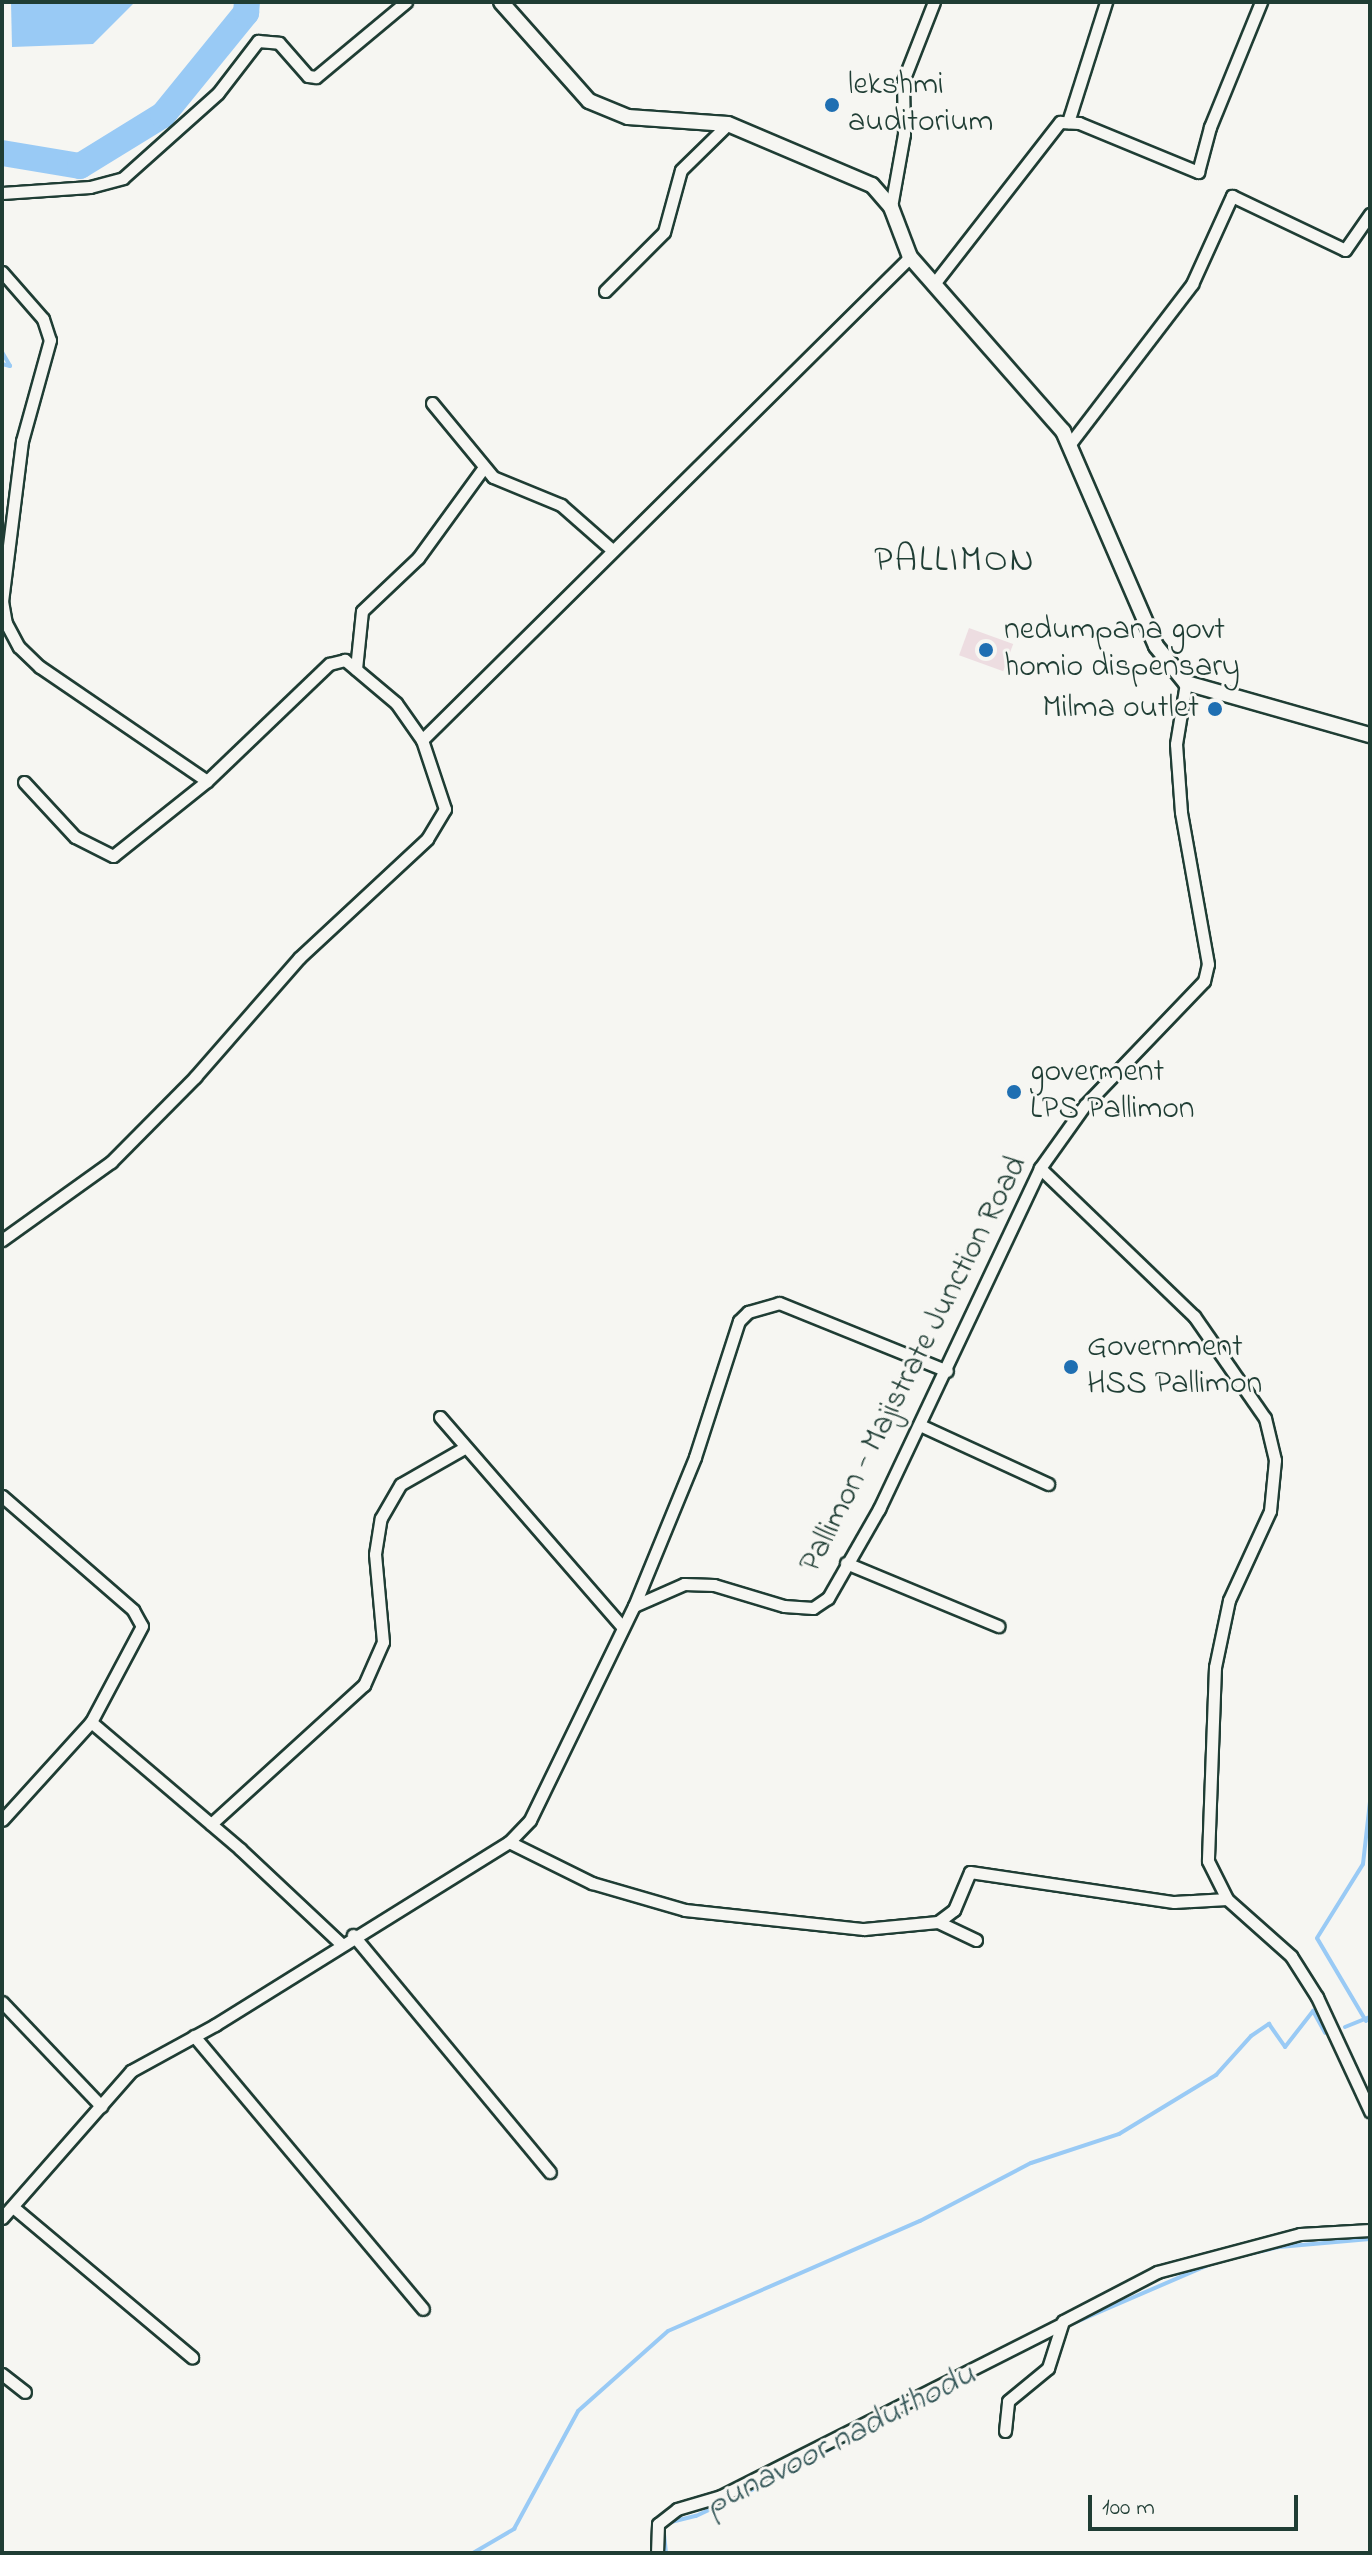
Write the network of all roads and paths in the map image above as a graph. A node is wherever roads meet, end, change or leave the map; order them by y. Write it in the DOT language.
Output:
graph roads {
  1 [pos="406,2"];
  2 [pos="501,2"];
  3 [pos="934,2"];
  4 [pos="1106,2"];
  5 [pos="1261,2"];
  6 [pos="1068,122"];
  7 [pos="728,124"];
  8 [pos="2,193"];
  9 [pos="891,207"];
  10 [pos="1370,214"];
  11 [pos="910,257"];
  12 [pos="2,272"];
  13 [pos="933,285"];
  14 [pos="605,291"];
  15 [pos="432,403"];
  16 [pos="1069,445"];
  17 [pos="484,467"];
  18 [pos="611,549"];
  19 [pos="356,669"];
  20 [pos="1186,683"];
  21 [pos="1370,735"];
  22 [pos="422,740"];
  23 [pos="207,781"];
  24 [pos="24,782"];
  25 [pos="1040,1168"];
  26 [pos="2,1240"];
  27 [pos="947,1371"];
  28 [pos="440,1417"];
  29 [pos="920,1425"];
  30 [pos="464,1448"];
  31 [pos="1048,1484"];
  32 [pos="2,1496"];
  33 [pos="846,1563"];
  34 [pos="634,1606"];
  35 [pos="622,1626"];
  36 [pos="998,1626"];
  37 [pos="91,1722"];
  38 [pos="2,1820"];
  39 [pos="211,1824"];
  40 [pos="509,1842"];
  41 [pos="1227,1899"];
  42 [pos="938,1922"];
  43 [pos="353,1935"];
  44 [pos="976,1940"];
  45 [pos="340,1943"];
  46 [pos="2,2002"];
  47 [pos="194,2036"];
  48 [pos="101,2106"];
  49 [pos="1370,2111"];
  50 [pos="550,2172"];
  51 [pos="13,2207"];
  52 [pos="2,2218"];
  53 [pos="1370,2230"];
  54 [pos="423,2309"];
  55 [pos="1060,2325"];
  56 [pos="192,2357"];
  57 [pos="2,2374"];
  58 [pos="25,2392"];
  59 [pos="1005,2431"];
  60 [pos="657,2553"];
  1 -- 8 [label="street"];
  2 -- 7 [label="street"];
  3 -- 9 [label="street"];
  4 -- 6 [label="street"];
  5 -- 6 [label="street"];
  6 -- 13 [label="street"];
  7 -- 9 [label="street"];
  7 -- 14 [label="street"];
  9 -- 11 [label="street"];
  10 -- 16 [label="street"];
  11 -- 13 [label="street"];
  11 -- 18 [label="street"];
  12 -- 23 [label="street"];
  13 -- 16 [label="street"];
  15 -- 17 [label="street"];
  16 -- 20 [label="street"];
  17 -- 18 [label="street"];
  17 -- 19 [label="street"];
  18 -- 22 [label="street"];
  19 -- 22 [label="street"];
  19 -- 23 [label="street"];
  20 -- 21 [label="street"];
  20 -- 25 [label="street, Pallimon - Majistrate Junction Road"];
  22 -- 26 [label="street"];
  23 -- 24 [label="street"];
  25 -- 27 [label="street, Pallimon - Majistrate Junction Road"];
  25 -- 41 [label="street"];
  27 -- 29 [label="street, Pallimon - Majistrate Junction Road"];
  27 -- 34 [label="street"];
  28 -- 30 [label="street"];
  29 -- 31 [label="street"];
  29 -- 33 [label="street, Pallimon - Majistrate Junction Road"];
  30 -- 35 [label="street"];
  30 -- 39 [label="street"];
  32 -- 37 [label="street"];
  33 -- 34 [label="street, Pallimon - Majistrate Junction Road"];
  33 -- 36 [label="street"];
  34 -- 35 [label="street"];
  35 -- 40 [label="street"];
  37 -- 38 [label="street"];
  37 -- 39 [label="street"];
  39 -- 45 [label="street"];
  40 -- 42 [label="street"];
  40 -- 43 [label="street"];
  41 -- 42 [label="street"];
  41 -- 49 [label="street"];
  42 -- 44 [label="street"];
  43 -- 45 [label="street"];
  43 -- 50 [label="street"];
  45 -- 47 [label="street"];
  46 -- 48 [label="street"];
  47 -- 48 [label="street"];
  47 -- 54 [label="street"];
  48 -- 51 [label="street"];
  51 -- 52 [label="street"];
  51 -- 56 [label="street"];
  53 -- 55 [label="street"];
  55 -- 59 [label="street"];
  55 -- 60 [label="street"];
  57 -- 58 [label="street"];
}
